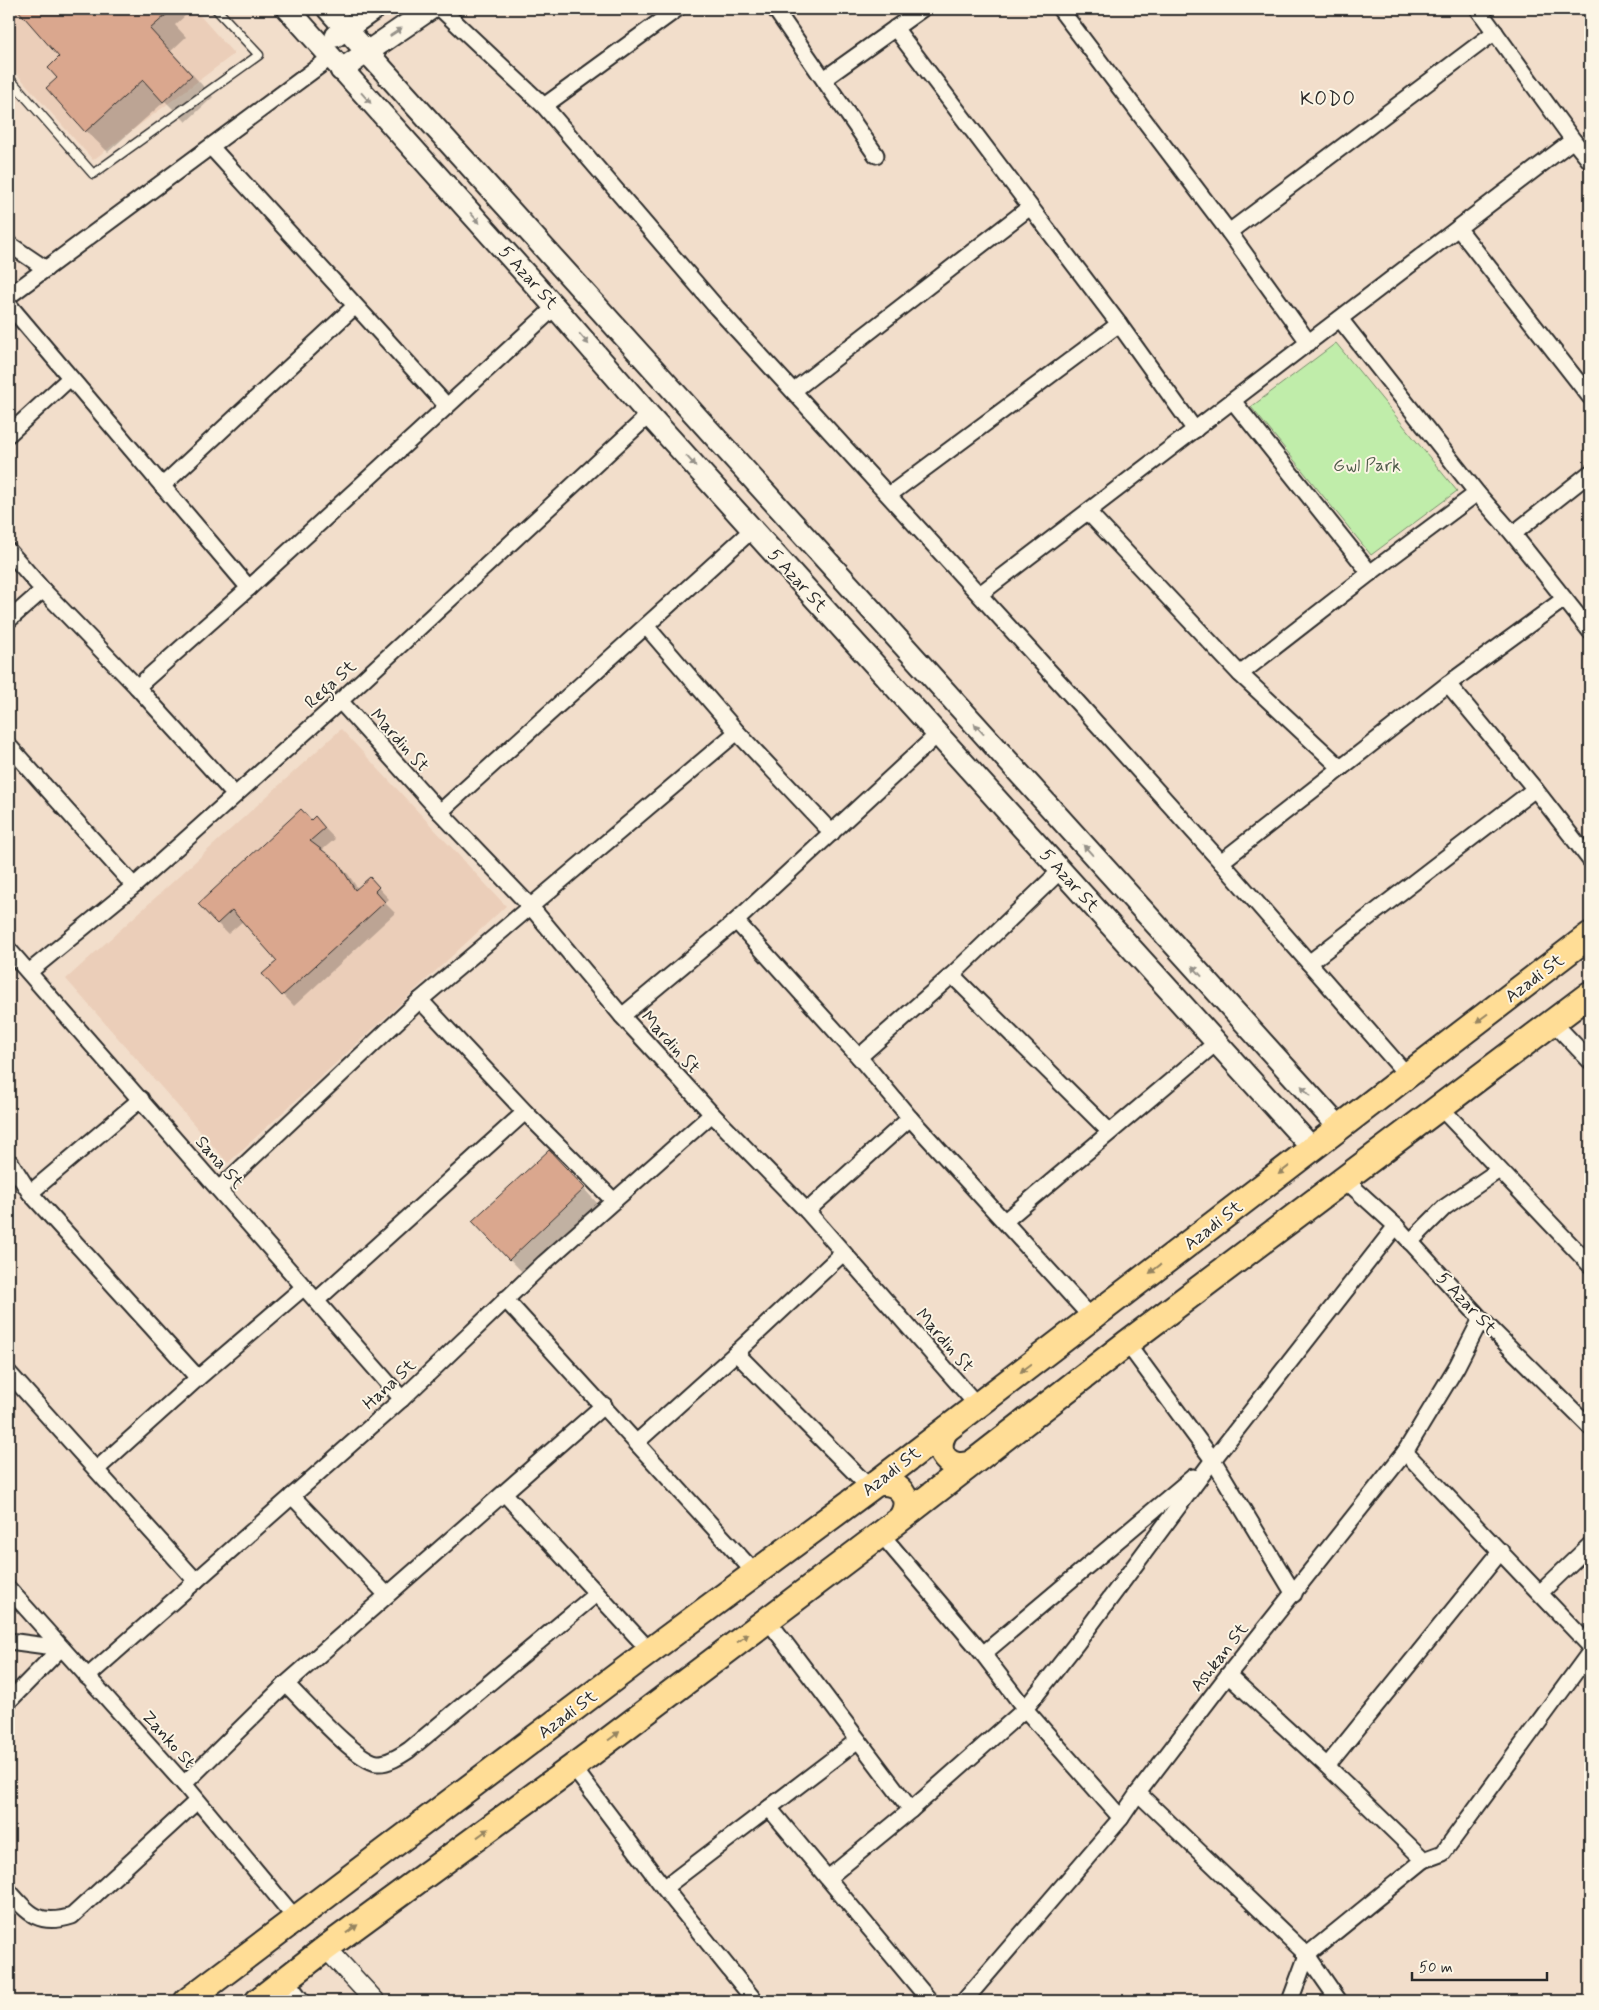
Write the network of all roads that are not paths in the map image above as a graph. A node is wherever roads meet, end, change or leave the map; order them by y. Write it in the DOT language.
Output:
graph roads {
  1 [pos="216,9"];
  2 [pos="288,9"];
  3 [pos="328,9"];
  4 [pos="374,9"];
  5 [pos="430,9"];
  6 [pos="442,9"];
  7 [pos="677,9"];
  8 [pos="776,9"];
  9 [pos="922,9"];
  10 [pos="1060,9"];
  11 [pos="1478,9"];
  12 [pos="895,28"];
  13 [pos="346,29"];
  14 [pos="1495,32"];
  15 [pos="367,52"];
  16 [pos="331,58"];
  17 [pos="9,78"];
  18 [pos="824,79"];
  19 [pos="544,106"];
  20 [pos="1573,140"];
  21 [pos="212,147"];
  22 [pos="876,155"];
  23 [pos="1590,161"];
  24 [pos="1030,207"];
  25 [pos="1458,228"];
  26 [pos="1229,232"];
  27 [pos="9,244"];
  28 [pos="46,269"];
  29 [pos="9,296"];
  30 [pos="9,305"];
  31 [pos="556,306"];
  32 [pos="354,307"];
  33 [pos="1340,319"];
  34 [pos="1119,324"];
  35 [pos="1309,343"];
  36 [pos="70,378"];
  37 [pos="793,391"];
  38 [pos="1590,397"];
  39 [pos="1233,400"];
  40 [pos="446,406"];
  41 [pos="649,414"];
  42 [pos="1195,430"];
  43 [pos="9,434"];
  44 [pos="1590,474"];
  45 [pos="162,486"];
  46 [pos="1477,493"];
  47 [pos="889,495"];
  48 [pos="1088,512"];
  49 [pos="753,529"];
  50 [pos="1513,534"];
  51 [pos="9,551"];
  52 [pos="1370,573"];
  53 [pos="249,588"];
  54 [pos="43,590"];
  55 [pos="980,594"];
  56 [pos="1564,599"];
  57 [pos="9,620"];
  58 [pos="646,626"];
  59 [pos="1590,631"];
  60 [pos="905,647"];
  61 [pos="879,668"];
  62 [pos="1240,674"];
  63 [pos="1448,684"];
  64 [pos="137,687"];
  65 [pos="340,701"];
  66 [pos="737,732"];
  67 [pos="938,734"];
  68 [pos="9,746"];
  69 [pos="1341,768"];
  70 [pos="1535,789"];
  71 [pos="234,794"];
  72 [pos="440,812"];
  73 [pos="832,833"];
  74 [pos="1590,860"];
  75 [pos="1221,862"];
  76 [pos="1062,870"];
  77 [pos="134,886"];
  78 [pos="531,907"];
  79 [pos="736,921"];
  80 [pos="1590,935"];
  81 [pos="9,950"];
  82 [pos="1309,963"];
  83 [pos="29,972"];
  84 [pos="952,975"];
  85 [pos="1590,994"];
  86 [pos="420,1000"];
  87 [pos="622,1016"];
  88 [pos="1553,1022"];
  89 [pos="1217,1042"];
  90 [pos="859,1057"];
  91 [pos="1590,1061"];
  92 [pos="1407,1075"];
  93 [pos="140,1099"];
  94 [pos="1438,1106"];
  95 [pos="525,1112"];
  96 [pos="712,1114"];
  97 [pos="910,1118"];
  98 [pos="1339,1127"];
  99 [pos="1110,1132"];
  100 [pos="1312,1148"];
  101 [pos="9,1162"];
  102 [pos="1499,1170"];
  103 [pos="1344,1179"];
  104 [pos="219,1189"];
  105 [pos="30,1193"];
  106 [pos="613,1200"];
  107 [pos="807,1211"];
  108 [pos="1005,1221"];
  109 [pos="1396,1226"];
  110 [pos="1410,1242"];
  111 [pos="843,1253"];
  112 [pos="1590,1265"];
  113 [pos="304,1287"];
  114 [pos="505,1299"];
  115 [pos="317,1300"];
  116 [pos="1092,1318"];
  117 [pos="1481,1320"];
  118 [pos="1127,1343"];
  119 [pos="736,1353"];
  120 [pos="9,1373"];
  121 [pos="198,1378"];
  122 [pos="402,1399"];
  123 [pos="977,1405"];
  124 [pos="604,1406"];
  125 [pos="1590,1427"];
  126 [pos="948,1428"];
  127 [pos="637,1442"];
  128 [pos="1405,1452"];
  129 [pos="1213,1460"];
  130 [pos="976,1461"];
  131 [pos="97,1470"];
  132 [pos="872,1486"];
  133 [pos="504,1492"];
  134 [pos="292,1496"];
  135 [pos="891,1527"];
  136 [pos="1590,1545"];
  137 [pos="1500,1551"];
  138 [pos="756,1574"];
  139 [pos="196,1581"];
  140 [pos="9,1589"];
  141 [pos="1541,1592"];
  142 [pos="387,1594"];
  143 [pos="596,1594"];
  144 [pos="1294,1594"];
  145 [pos="767,1619"];
  146 [pos="9,1641"];
  147 [pos="1590,1646"];
  148 [pos="61,1648"];
  149 [pos="650,1652"];
  150 [pos="1590,1652"];
  151 [pos="982,1654"];
  152 [pos="1228,1675"];
  153 [pos="87,1677"];
  154 [pos="286,1684"];
  155 [pos="9,1701"];
  156 [pos="1025,1709"];
  157 [pos="858,1740"];
  158 [pos="1327,1766"];
  159 [pos="573,1767"];
  160 [pos="184,1784"];
  161 [pos="1138,1792"];
  162 [pos="197,1801"];
  163 [pos="769,1808"];
  164 [pos="911,1810"];
  165 [pos="1121,1818"];
  166 [pos="1424,1860"];
  167 [pos="828,1878"];
  168 [pos="664,1888"];
  169 [pos="9,1891"];
  170 [pos="296,1918"];
  171 [pos="326,1948"];
  172 [pos="1307,1955"];
  173 [pos="286,1980"];
  174 [pos="187,2001"];
  175 [pos="258,2001"];
  176 [pos="302,2001"];
  177 [pos="375,2001"];
  178 [pos="755,2001"];
  179 [pos="930,2001"];
  180 [pos="964,2001"];
  181 [pos="1290,2001"];
  182 [pos="1339,2001"];
  1 -- 17 [label="lane"];
  2 -- 16 [label="main road, 5 Azar St"];
  3 -- 13 [label="main road, 5 Azar St"];
  4 -- 13 [label="main road"];
  15 -- 5 [label="main road, one-way"];
  6 -- 19 [label="street"];
  7 -- 19 [label="street"];
  8 -- 18 [label="street"];
  9 -- 12 [label="street"];
  10 -- 26 [label="street"];
  11 -- 14 [label="street"];
  12 -- 18 [label="street"];
  12 -- 24 [label="street"];
  13 -- 15 [label="main road, 5 Azar St"];
  13 -- 16 [label="main road"];
  14 -- 20 [label="street"];
  14 -- 26 [label="street"];
  15 -- 16 [label="main road"];
  15 -- 60 [label="main road, 5 Azar St"];
  16 -- 21 [label="street"];
  16 -- 31 [label="main road, 5 Azar St, one-way"];
  18 -- 22 [label="street"];
  19 -- 37 [label="street"];
  20 -- 23 [label="street"];
  20 -- 25 [label="street"];
  21 -- 28 [label="street"];
  21 -- 32 [label="street"];
  24 -- 34 [label="street"];
  24 -- 37 [label="street"];
  25 -- 33 [label="street"];
  25 -- 38 [label="street"];
  26 -- 35 [label="street"];
  27 -- 28 [label="street"];
  28 -- 29 [label="street"];
  30 -- 36 [label="street"];
  31 -- 40 [label="street"];
  31 -- 41 [label="main road, 5 Azar St, one-way"];
  32 -- 40 [label="street"];
  32 -- 45 [label="street"];
  33 -- 35 [label="street"];
  33 -- 46 [label="street"];
  34 -- 42 [label="street"];
  34 -- 47 [label="street"];
  35 -- 39 [label="street"];
  36 -- 43 [label="street"];
  36 -- 45 [label="street"];
  37 -- 47 [label="street"];
  39 -- 42 [label="street"];
  39 -- 52 [label="street"];
  40 -- 53 [label="street"];
  41 -- 49 [label="main road, 5 Azar St, one-way"];
  41 -- 65 [label="street, Rega St"];
  42 -- 48 [label="street"];
  44 -- 50 [label="street"];
  45 -- 53 [label="street"];
  46 -- 50 [label="street"];
  46 -- 52 [label="street"];
  47 -- 55 [label="street"];
  48 -- 55 [label="street"];
  48 -- 62 [label="street"];
  49 -- 58 [label="street"];
  49 -- 61 [label="main road, 5 Azar St"];
  50 -- 56 [label="street"];
  51 -- 54 [label="street"];
  52 -- 62 [label="street"];
  53 -- 64 [label="street"];
  54 -- 57 [label="street"];
  54 -- 64 [label="street"];
  55 -- 75 [label="street"];
  56 -- 59 [label="street"];
  56 -- 63 [label="street"];
  58 -- 66 [label="street"];
  58 -- 72 [label="street"];
  60 -- 61 [label="main road"];
  98 -- 60 [label="main road, 5 Azar St, one-way"];
  61 -- 67 [label="main road, 5 Azar St"];
  62 -- 69 [label="street"];
  63 -- 69 [label="street"];
  63 -- 70 [label="street"];
  64 -- 71 [label="street"];
  65 -- 71 [label="street, Rega St"];
  65 -- 72 [label="street, Mardin St"];
  66 -- 73 [label="street"];
  66 -- 78 [label="street"];
  67 -- 73 [label="street"];
  67 -- 76 [label="main road, 5 Azar St"];
  68 -- 77 [label="street"];
  69 -- 75 [label="street"];
  70 -- 74 [label="street"];
  70 -- 82 [label="street"];
  71 -- 77 [label="street, Rega St"];
  72 -- 78 [label="street, Mardin St"];
  73 -- 79 [label="street"];
  75 -- 82 [label="street"];
  76 -- 84 [label="street"];
  76 -- 89 [label="main road, 5 Azar St"];
  77 -- 83 [label="street, Rega St"];
  78 -- 86 [label="street"];
  78 -- 87 [label="street, Mardin St"];
  79 -- 87 [label="street"];
  79 -- 90 [label="street"];
  80 -- 92 [label="highway, Azadi St, one-way"];
  81 -- 83 [label="street, Sana St"];
  82 -- 92 [label="street"];
  83 -- 93 [label="street, Sana St"];
  84 -- 90 [label="street"];
  84 -- 99 [label="street"];
  85 -- 88 [label="highway"];
  86 -- 95 [label="street"];
  86 -- 104 [label="street"];
  87 -- 96 [label="street, Mardin St"];
  88 -- 91 [label="street"];
  88 -- 94 [label="highway"];
  89 -- 99 [label="street"];
  89 -- 100 [label="main road, 5 Azar St"];
  90 -- 97 [label="street"];
  92 -- 98 [label="highway, Azadi St"];
  93 -- 104 [label="street, Sana St"];
  93 -- 105 [label="street"];
  94 -- 102 [label="street"];
  94 -- 103 [label="highway"];
  95 -- 106 [label="street"];
  95 -- 115 [label="street"];
  96 -- 106 [label="street, Hana St"];
  96 -- 107 [label="street, Mardin St"];
  97 -- 107 [label="street"];
  97 -- 108 [label="street"];
  98 -- 100 [label="highway, Azadi St"];
  99 -- 108 [label="street"];
  100 -- 116 [label="highway, Azadi St, one-way"];
  101 -- 105 [label="street"];
  102 -- 110 [label="street"];
  102 -- 112 [label="street"];
  103 -- 109 [label="street, 5 Azar St"];
  103 -- 118 [label="highway"];
  104 -- 113 [label="street, Sana St"];
  105 -- 121 [label="street"];
  106 -- 114 [label="street, Hana St"];
  107 -- 111 [label="street, Mardin St"];
  108 -- 116 [label="street"];
  109 -- 110 [label="street, 5 Azar St"];
  109 -- 129 [label="street"];
  110 -- 117 [label="street, 5 Azar St"];
  111 -- 119 [label="street"];
  111 -- 123 [label="street, Mardin St"];
  113 -- 115 [label="street, Sana St"];
  113 -- 121 [label="street"];
  114 -- 122 [label="street, Hana St"];
  114 -- 124 [label="street"];
  115 -- 122 [label="street, Sana St"];
  116 -- 123 [label="highway, Azadi St, one-way"];
  117 -- 125 [label="street, 5 Azar St"];
  117 -- 128 [label="street, Ashkan St"];
  118 -- 129 [label="street"];
  118 -- 130 [label="highway"];
  119 -- 127 [label="street"];
  119 -- 132 [label="street"];
  120 -- 131 [label="street"];
  121 -- 131 [label="street"];
  122 -- 134 [label="street, Hana St"];
  123 -- 126 [label="highway, Azadi St"];
  124 -- 127 [label="street"];
  124 -- 133 [label="street"];
  126 -- 130 [label="main road"];
  126 -- 132 [label="highway, Azadi St"];
  127 -- 138 [label="street"];
  128 -- 137 [label="street"];
  128 -- 144 [label="street, Ashkan St"];
  129 -- 144 [label="street"];
  129 -- 151 [label="street"];
  129 -- 156 [label="street"];
  130 -- 135 [label="highway"];
  131 -- 139 [label="street"];
  132 -- 135 [label="main road"];
  132 -- 138 [label="highway, Azadi St"];
  133 -- 142 [label="street"];
  133 -- 143 [label="street"];
  134 -- 139 [label="street, Hana St"];
  134 -- 142 [label="street"];
  135 -- 145 [label="highway"];
  135 -- 151 [label="street"];
  136 -- 141 [label="street"];
  137 -- 141 [label="street"];
  137 -- 158 [label="street"];
  138 -- 149 [label="highway, Azadi St"];
  139 -- 153 [label="street, Hana St"];
  140 -- 148 [label="street, Zanko St"];
  141 -- 147 [label="street"];
  142 -- 154 [label="street"];
  143 -- 149 [label="street"];
  143 -- 154 [label="street"];
  144 -- 152 [label="street, Ashkan St"];
  145 -- 157 [label="street"];
  159 -- 145 [label="highway, one-way"];
  146 -- 148 [label="street"];
  148 -- 153 [label="street, Zanko St"];
  148 -- 155 [label="street"];
  149 -- 170 [label="highway, Azadi St"];
  150 -- 166 [label="street"];
  151 -- 156 [label="street"];
  152 -- 158 [label="street"];
  152 -- 161 [label="street, Ashkan St"];
  153 -- 160 [label="street, Zanko St"];
  154 -- 160 [label="street"];
  156 -- 164 [label="street"];
  156 -- 165 [label="street"];
  157 -- 163 [label="street"];
  157 -- 164 [label="street"];
  158 -- 166 [label="street"];
  159 -- 168 [label="street"];
  171 -- 159 [label="highway, one-way"];
  160 -- 162 [label="street, Zanko St"];
  161 -- 165 [label="street, Ashkan St"];
  161 -- 172 [label="street"];
  162 -- 169 [label="street"];
  162 -- 170 [label="street, Zanko St"];
  163 -- 167 [label="street"];
  163 -- 168 [label="street"];
  164 -- 167 [label="street"];
  165 -- 180 [label="street, Ashkan St"];
  166 -- 172 [label="street"];
  167 -- 179 [label="street"];
  168 -- 178 [label="street"];
  170 -- 174 [label="highway, Azadi St"];
  171 -- 173 [label="highway"];
  171 -- 177 [label="street"];
  172 -- 181 [label="street"];
  172 -- 182 [label="street"];
  173 -- 175 [label="highway"];
  173 -- 176 [label="street"];
}
